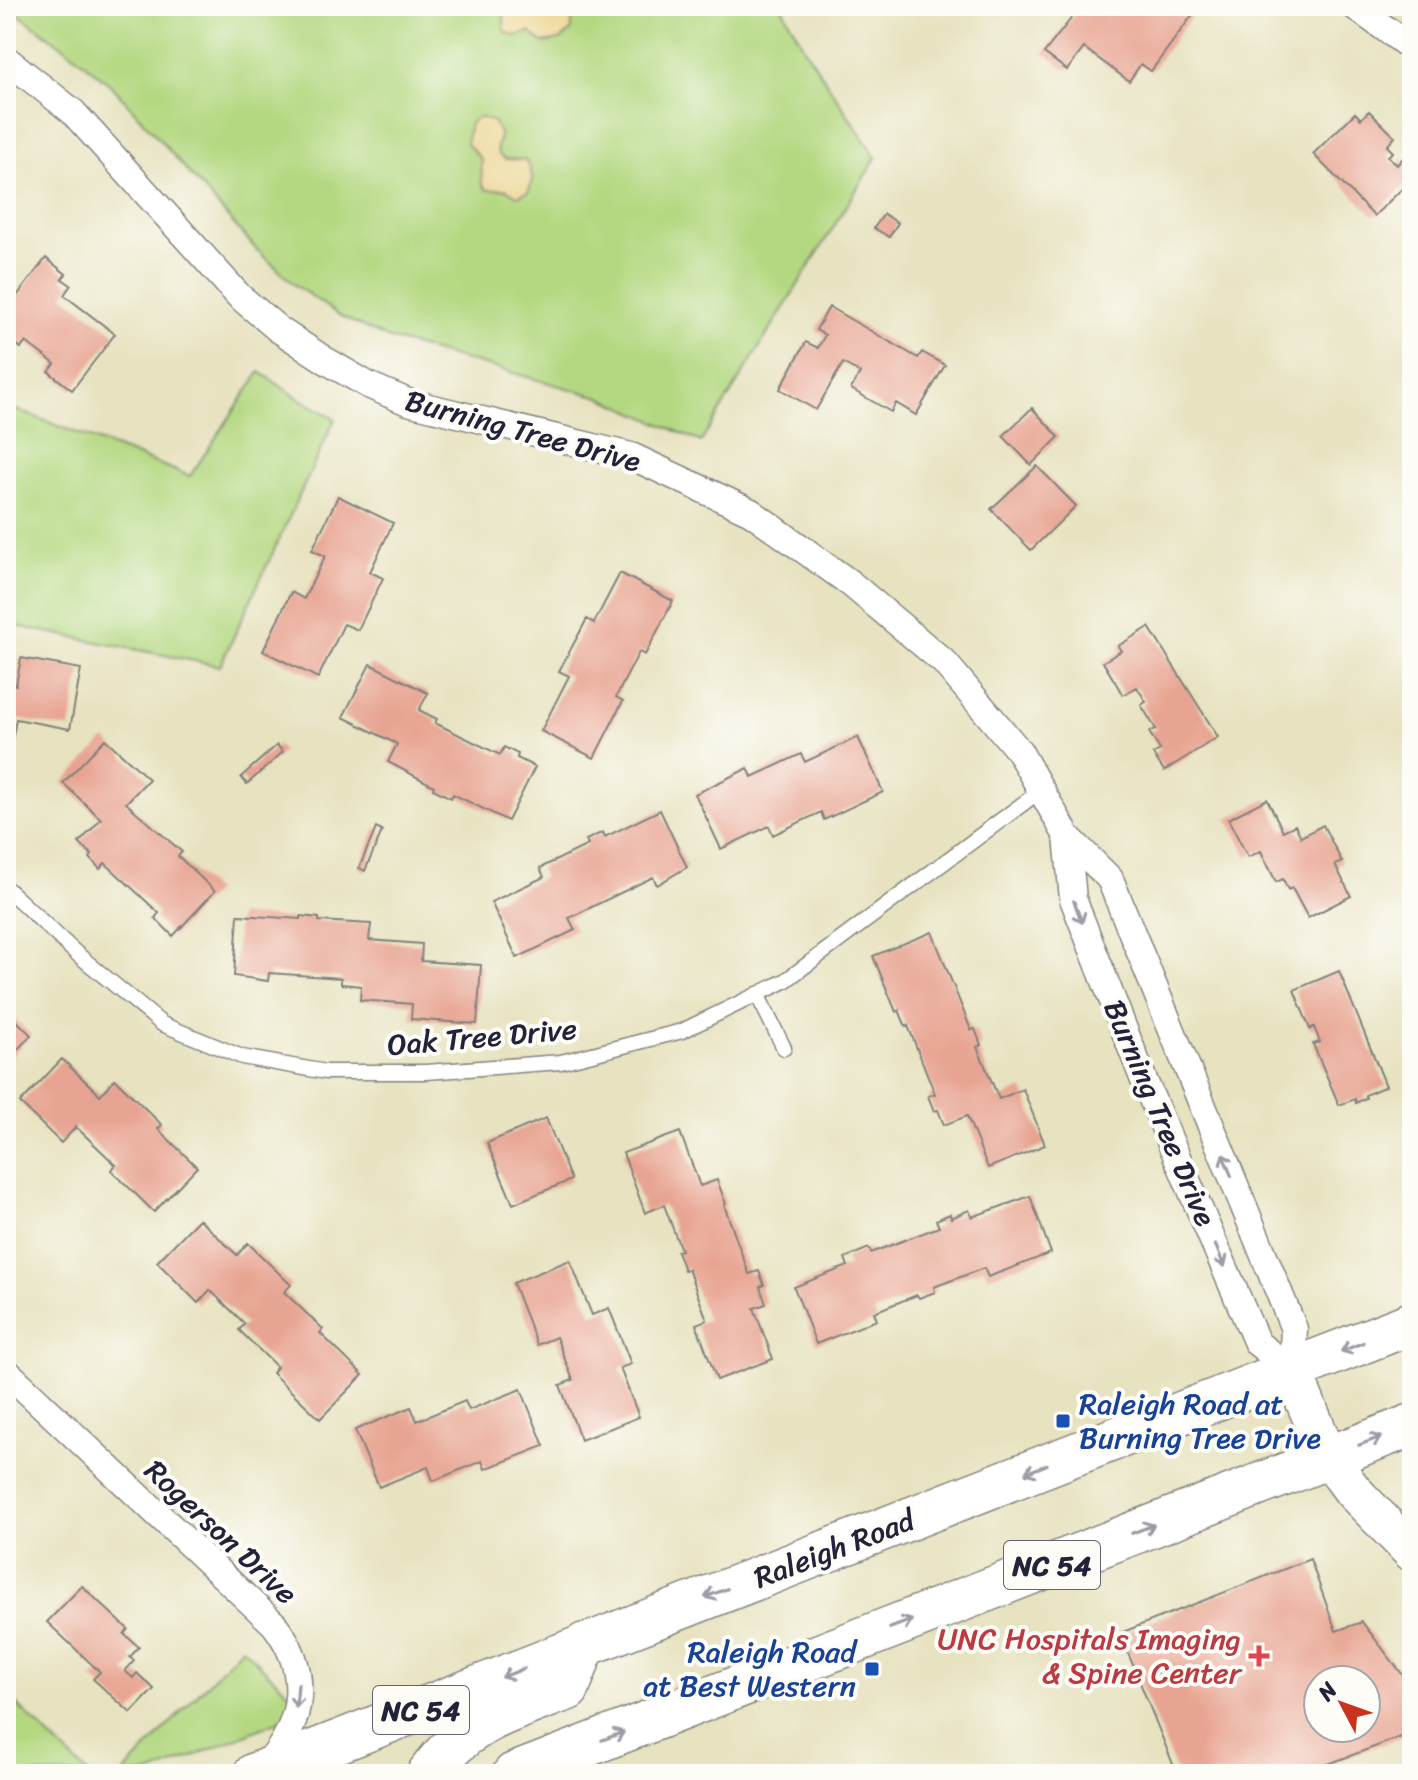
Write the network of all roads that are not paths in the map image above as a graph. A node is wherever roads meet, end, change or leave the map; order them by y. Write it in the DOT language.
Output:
graph roads {
  1 [pos="1354,6"];
  2 [pos="1412,48"];
  3 [pos="6,59"];
  4 [pos="1040,791"];
  5 [pos="1067,836"];
  6 [pos="6,888"];
  7 [pos="757,994"];
  8 [pos="784,1048"];
  9 [pos="1412,1323"];
  10 [pos="1292,1370"];
  11 [pos="6,1371"];
  12 [pos="1412,1425"];
  13 [pos="1328,1457"];
  14 [pos="1412,1552"];
  15 [pos="585,1644"];
  16 [pos="258,1773"];
  17 [pos="428,1774"];
  18 [pos="514,1774"];
  1 -- 2 [label="street"];
  3 -- 4 [label="street, Burning Tree Drive"];
  4 -- 5 [label="street, Burning Tree Drive"];
  4 -- 7 [label="lane, Oak Tree Drive"];
  10 -- 5 [label="street, Burning Tree Drive, one-way"];
  5 -- 10 [label="street, Burning Tree Drive, one-way"];
  6 -- 7 [label="lane, Oak Tree Drive"];
  7 -- 8 [label="lane"];
  9 -- 10 [label="main road, Raleigh Road / NC 54, one-way"];
  10 -- 13 [label="street, Burning Tree Drive"];
  10 -- 15 [label="main road, Raleigh Road / NC 54, one-way"];
  11 -- 16 [label="street, Rogerson Drive, one-way"];
  13 -- 12 [label="main road, NC 54, one-way"];
  13 -- 14 [label="street, Burning Tree Drive"];
  18 -- 13 [label="main road, NC 54, one-way"];
  15 -- 16 [label="main road, Raleigh Road / NC 54, one-way"];
  15 -- 17 [label="main road"];
}
